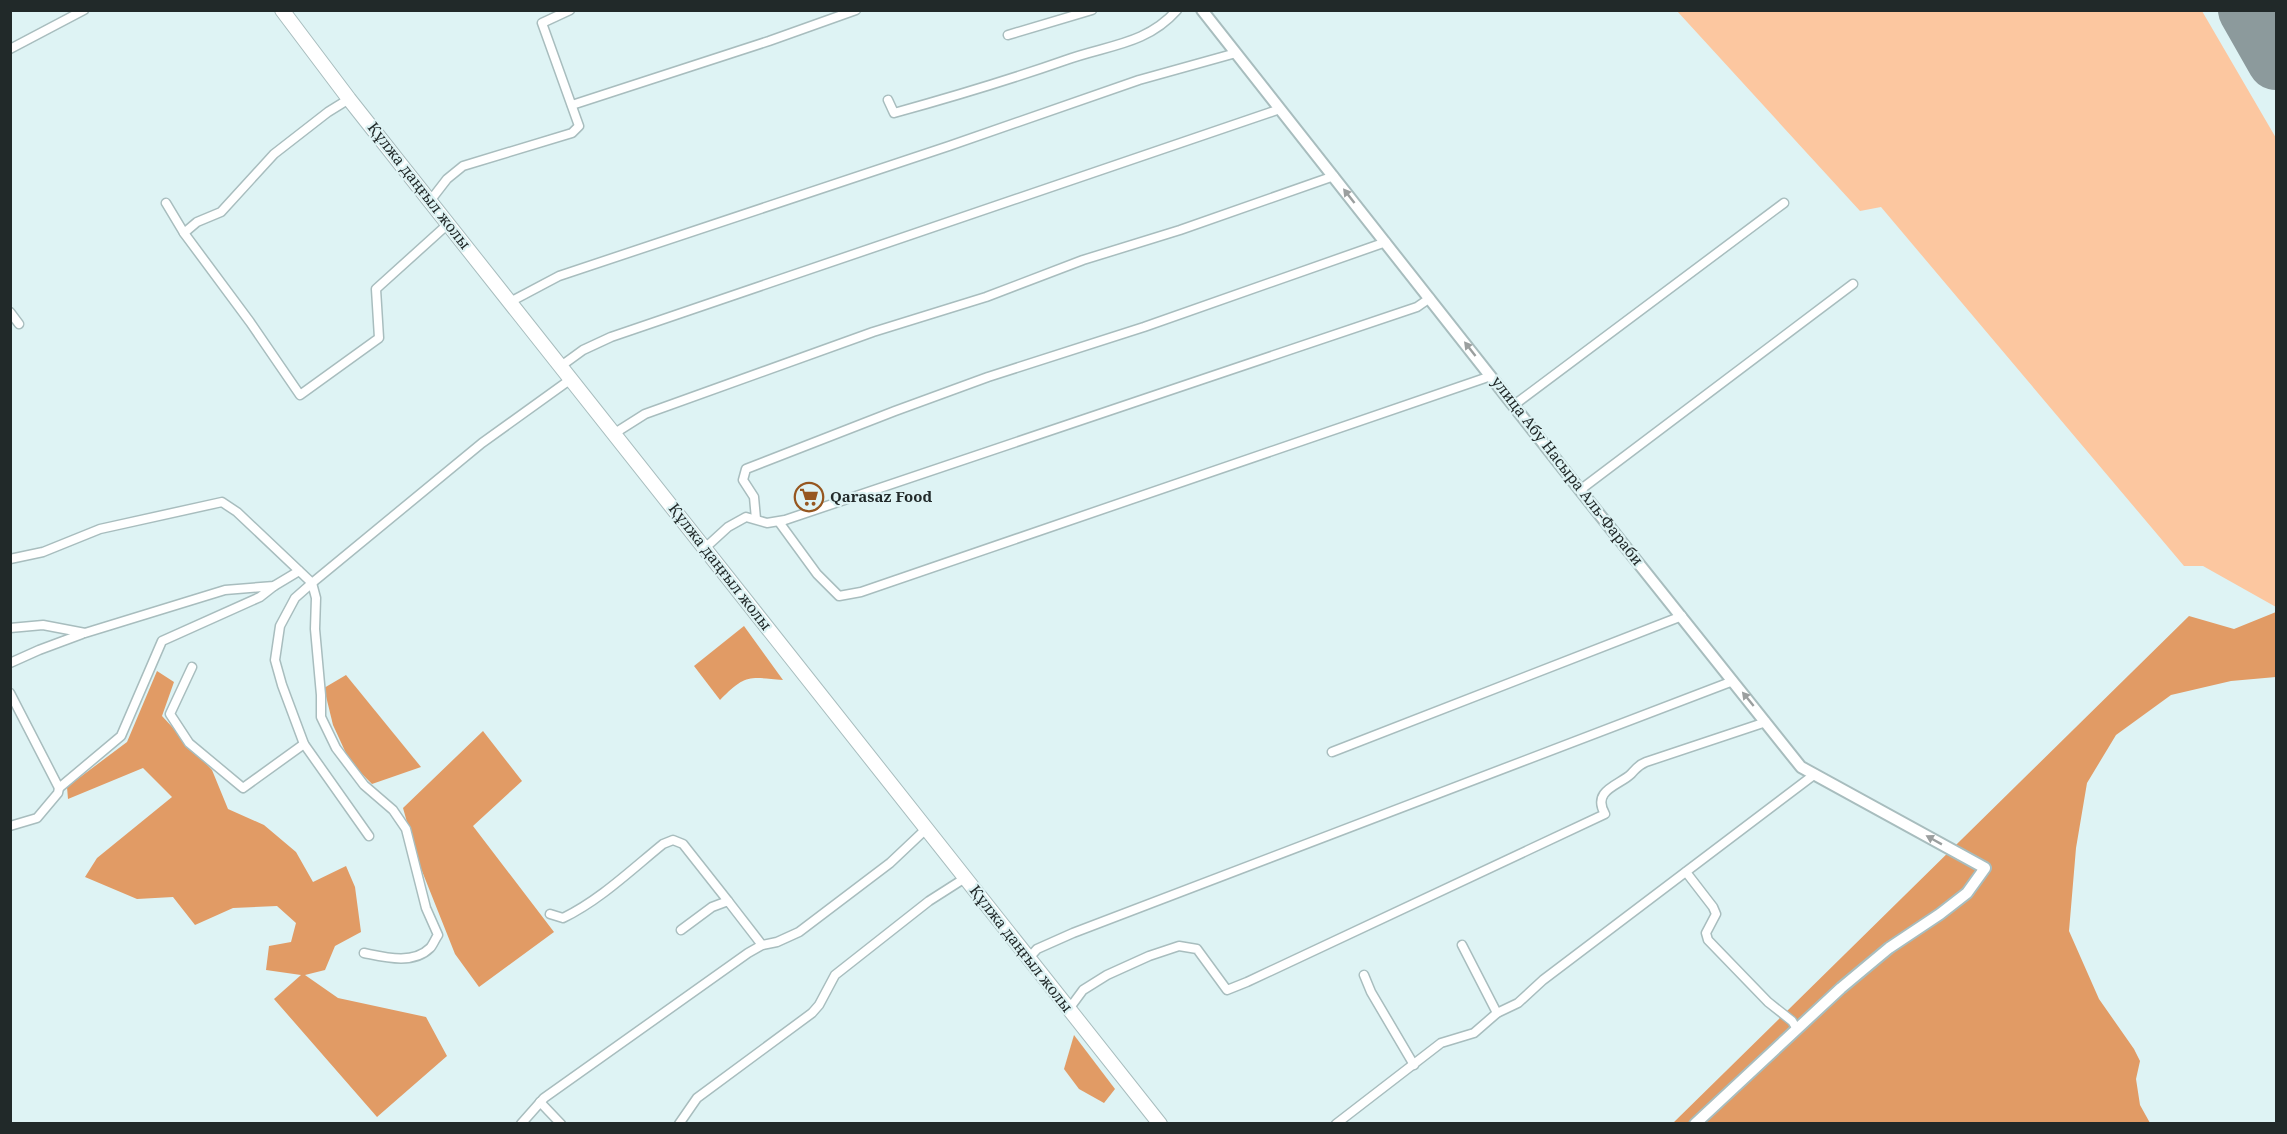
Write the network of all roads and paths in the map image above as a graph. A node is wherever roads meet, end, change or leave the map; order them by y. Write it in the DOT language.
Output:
graph roads {
  1 [pos="84,10"];
  2 [pos="282,10"];
  3 [pos="570,10"];
  4 [pos="856,10"];
  5 [pos="1092,10"];
  6 [pos="1177,10"];
  7 [pos="1202,10"];
  8 [pos="1008,35"];
  9 [pos="10,49"];
  10 [pos="1236,53"];
  11 [pos="349,99"];
  12 [pos="888,100"];
  13 [pos="572,105"];
  14 [pos="1280,109"];
  15 [pos="1334,176"];
  16 [pos="430,201"];
  17 [pos="166,203"];
  18 [pos="1784,203"];
  19 [pos="448,224"];
  20 [pos="184,232"];
  21 [pos="1386,242"];
  22 [pos="1853,284"];
  23 [pos="1430,298"];
  24 [pos="510,302"];
  25 [pos="10,312"];
  26 [pos="19,324"];
  27 [pos="561,366"];
  28 [pos="1491,375"];
  29 [pos="571,379"];
  30 [pos="1514,405"];
  31 [pos="615,433"];
  32 [pos="1580,489"];
  33 [pos="756,519"];
  34 [pos="779,522"];
  35 [pos="705,548"];
  36 [pos="10,559"];
  37 [pos="299,571"];
  38 [pos="312,584"];
  39 [pos="274,586"];
  40 [pos="1682,616"];
  41 [pos="10,628"];
  42 [pos="86,633"];
  43 [pos="10,663"];
  44 [pos="192,667"];
  45 [pos="1733,681"];
  46 [pos="10,693"];
  47 [pos="1766,722"];
  48 [pos="304,744"];
  49 [pos="1332,752"];
  50 [pos="1815,774"];
  51 [pos="59,788"];
  52 [pos="10,826"];
  53 [pos="926,829"];
  54 [pos="369,837"];
  55 [pos="1686,872"];
  56 [pos="965,878"];
  57 [pos="728,901"];
  58 [pos="550,914"];
  59 [pos="681,930"];
  60 [pos="762,945"];
  61 [pos="1462,945"];
  62 [pos="364,953"];
  63 [pos="1029,958"];
  64 [pos="1364,975"];
  65 [pos="1069,1009"];
  66 [pos="1497,1013"];
  67 [pos="1797,1029"];
  68 [pos="1414,1065"];
  69 [pos="540,1102"];
  70 [pos="521,1124"];
  71 [pos="561,1124"];
  72 [pos="679,1124"];
  73 [pos="1160,1124"];
  74 [pos="1336,1124"];
  75 [pos="1695,1124"];
  1 -- 9 [label="street"];
  2 -- 11 [label="main road, Құлжа даңғыл жолы"];
  3 -- 13 [label="street"];
  4 -- 13 [label="street"];
  5 -- 8 [label="street"];
  6 -- 12 [label="street"];
  7 -- 10 [label="street, улица Абу Насыра Аль-Фараби"];
  10 -- 14 [label="street, улица Абу Насыра Аль-Фараби"];
  10 -- 24 [label="street"];
  11 -- 16 [label="main road, Құлжа даңғыл жолы"];
  11 -- 20 [label="street"];
  13 -- 16 [label="street"];
  14 -- 15 [label="street, улица Абу Насыра Аль-Фараби"];
  14 -- 27 [label="street"];
  21 -- 15 [label="street, улица Абу Насыра Аль-Фараби, one-way"];
  15 -- 31 [label="street"];
  16 -- 19 [label="main road, Құлжа даңғыл жолы"];
  17 -- 20 [label="street"];
  18 -- 30 [label="street"];
  19 -- 20 [label="street"];
  19 -- 24 [label="main road, Құлжа даңғыл жолы"];
  21 -- 23 [label="street, улица Абу Насыра Аль-Фараби"];
  21 -- 33 [label="street"];
  22 -- 32 [label="street"];
  28 -- 23 [label="street, улица Абу Насыра Аль-Фараби, one-way"];
  23 -- 34 [label="street"];
  24 -- 27 [label="main road, Құлжа даңғыл жолы"];
  25 -- 26 [label="street"];
  27 -- 29 [label="main road, Құлжа даңғыл жолы"];
  28 -- 30 [label="street, улица Абу Насыра Аль-Фараби"];
  28 -- 34 [label="street"];
  29 -- 31 [label="main road, Құлжа даңғыл жолы"];
  29 -- 38 [label="street"];
  30 -- 32 [label="street, улица Абу Насыра Аль-Фараби"];
  31 -- 35 [label="main road, Құлжа даңғыл жолы"];
  32 -- 40 [label="street, улица Абу Насыра Аль-Фараби"];
  33 -- 34 [label="street"];
  33 -- 35 [label="street"];
  35 -- 53 [label="main road, Құлжа даңғыл жолы"];
  36 -- 37 [label="street"];
  37 -- 38 [label="street"];
  37 -- 39 [label="street"];
  38 -- 48 [label="street"];
  38 -- 62 [label="street"];
  39 -- 42 [label="street"];
  39 -- 51 [label="street"];
  40 -- 45 [label="street, улица Абу Насыра Аль-Фараби"];
  40 -- 49 [label="street"];
  41 -- 42 [label="street"];
  42 -- 43 [label="street"];
  44 -- 48 [label="street"];
  47 -- 45 [label="street, улица Абу Насыра Аль-Фараби, one-way"];
  45 -- 63 [label="street"];
  46 -- 51 [label="street"];
  47 -- 50 [label="street, улица Абу Насыра Аль-Фараби"];
  47 -- 65 [label="street"];
  48 -- 54 [label="street"];
  50 -- 55 [label="street"];
  67 -- 50 [label="street, улица Абу Насыра Аль-Фараби, one-way"];
  51 -- 52 [label="street"];
  53 -- 56 [label="main road, Құлжа даңғыл жолы"];
  53 -- 60 [label="street"];
  55 -- 66 [label="street"];
  55 -- 67 [label="street"];
  56 -- 63 [label="main road, Құлжа даңғыл жолы"];
  56 -- 72 [label="street"];
  57 -- 58 [label="street"];
  57 -- 59 [label="street"];
  57 -- 60 [label="street"];
  60 -- 69 [label="street"];
  61 -- 66 [label="street"];
  63 -- 65 [label="main road, Құлжа даңғыл жолы"];
  64 -- 68 [label="street"];
  65 -- 73 [label="main road, Құлжа даңғыл жолы"];
  66 -- 68 [label="street"];
  67 -- 75 [label="street"];
  68 -- 74 [label="street"];
  69 -- 70 [label="street"];
  69 -- 71 [label="street"];
}
